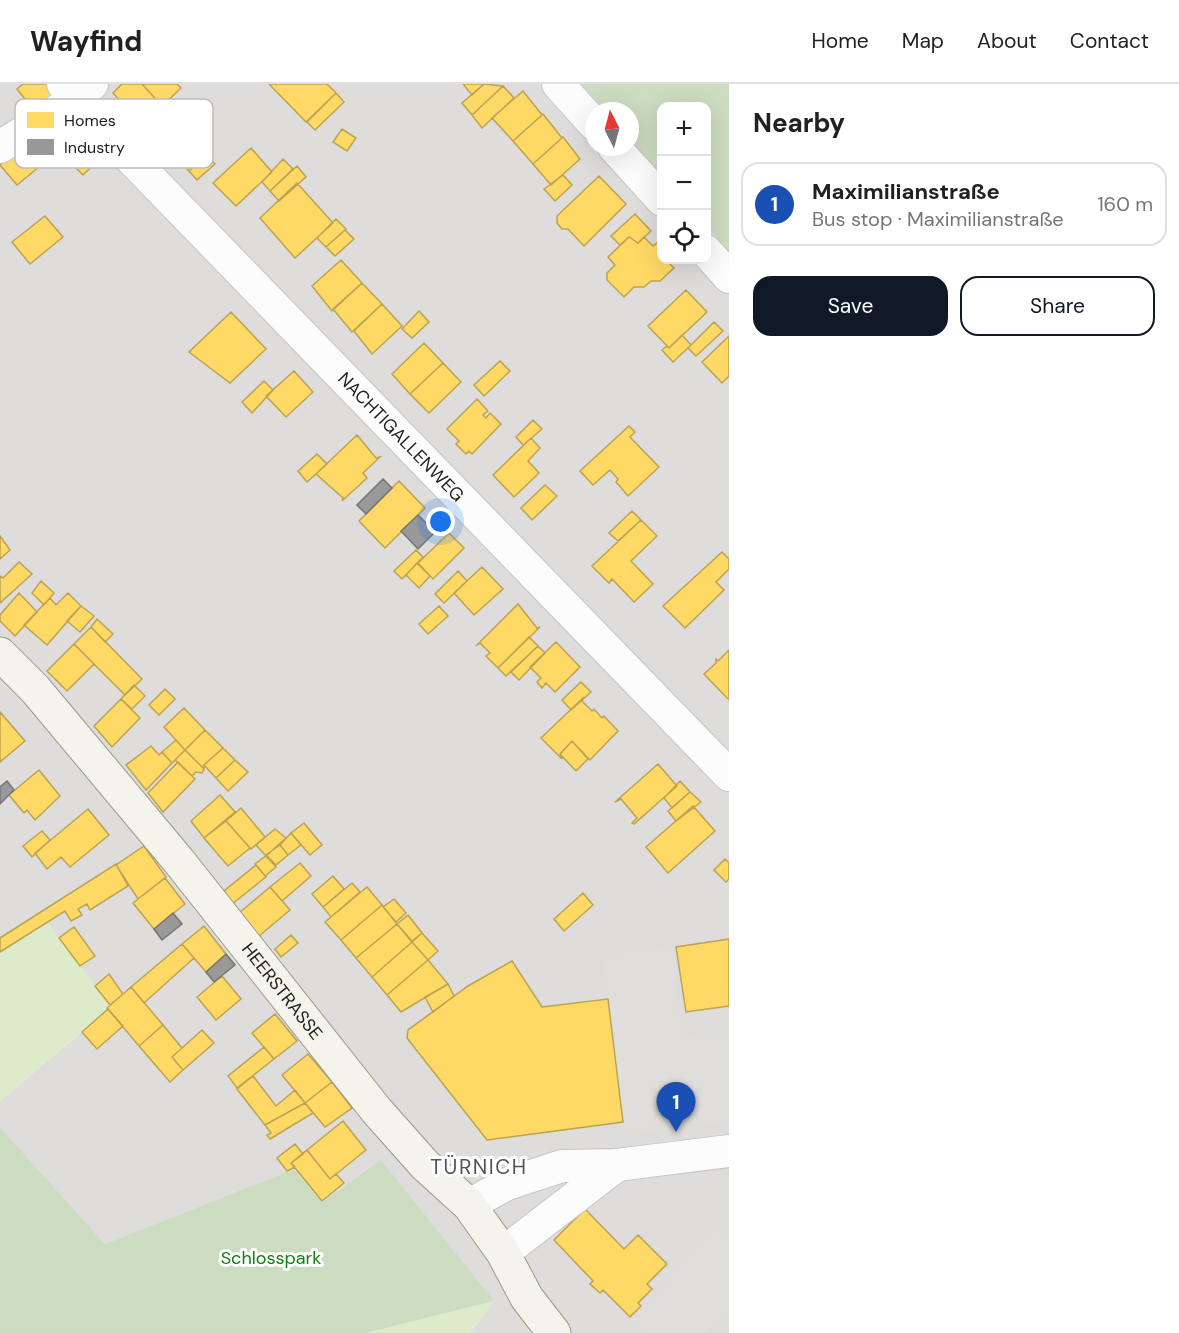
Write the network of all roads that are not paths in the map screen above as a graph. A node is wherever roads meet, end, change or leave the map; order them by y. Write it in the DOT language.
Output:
graph roads {
  1 [pos="558,84"];
  2 [pos="76,89"];
  3 [pos="63,99"];
  4 [pos="585,114"];
  5 [pos="15,136"];
  6 [pos="0,147"];
  7 [pos="622,156"];
  8 [pos="151,168"];
  9 [pos="657,194"];
  10 [pos="711,256"];
  11 [pos="729,276"];
  12 [pos="0,654"];
  13 [pos="729,775"];
  14 [pos="729,1152"];
  15 [pos="617,1165"];
  16 [pos="470,1205"];
  17 [pos="503,1253"];
  18 [pos="554,1333"];
  1 -- 4 [label="street"];
  2 -- 3 [label="street"];
  5 -- 6 [label="street"];
  7 -- 9 [label="street"];
  8 -- 13 [label="street, NACHTIGALLENWEG"];
  10 -- 11 [label="street"];
  12 -- 16 [label="main road, HEERSTRASSE"];
  14 -- 15 [label="street"];
  15 -- 16 [label="street"];
  15 -- 17 [label="street"];
  16 -- 17 [label="main road, HEERSTRASSE"];
  17 -- 18 [label="main road, HEERSTRASSE"];
}
